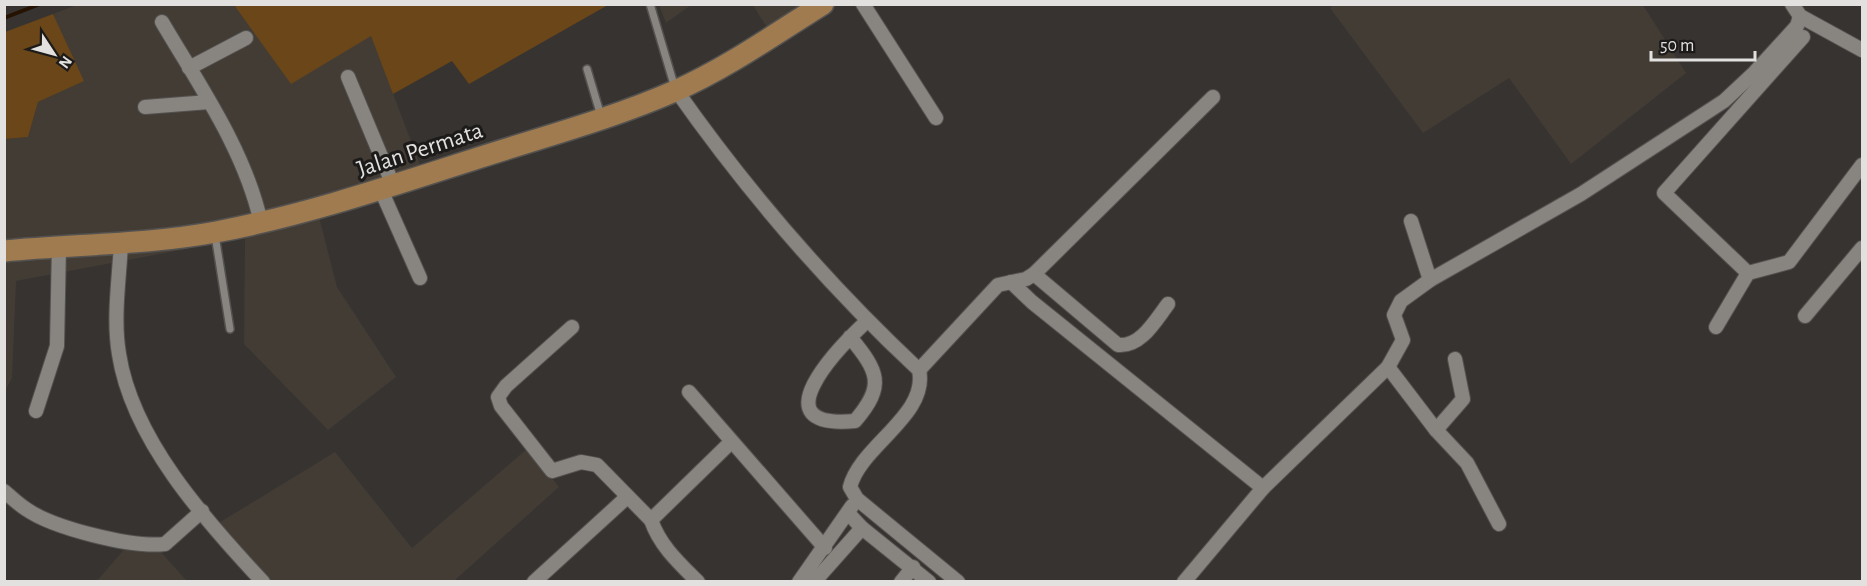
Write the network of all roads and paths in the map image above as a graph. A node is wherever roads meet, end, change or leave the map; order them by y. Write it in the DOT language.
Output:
graph roads {
  1 [pos="650,4"];
  2 [pos="824,4"];
  3 [pos="863,4"];
  4 [pos="1796,10"];
  5 [pos="162,22"];
  6 [pos="1803,37"];
  7 [pos="246,38"];
  8 [pos="1863,50"];
  9 [pos="189,68"];
  10 [pos="587,69"];
  11 [pos="348,77"];
  12 [pos="676,90"];
  13 [pos="1213,97"];
  14 [pos="209,102"];
  15 [pos="145,107"];
  16 [pos="602,118"];
  17 [pos="936,118"];
  18 [pos="1863,165"];
  19 [pos="387,188"];
  20 [pos="1411,222"];
  21 [pos="261,223"];
  22 [pos="214,232"];
  23 [pos="121,244"];
  24 [pos="59,245"];
  25 [pos="1863,248"];
  26 [pos="4,251"];
  27 [pos="1748,273"];
  28 [pos="1034,274"];
  29 [pos="420,278"];
  30 [pos="1430,280"];
  31 [pos="1011,282"];
  32 [pos="1168,304"];
  33 [pos="1805,316"];
  34 [pos="867,321"];
  35 [pos="572,327"];
  36 [pos="1716,327"];
  37 [pos="230,328"];
  38 [pos="850,337"];
  39 [pos="1455,359"];
  40 [pos="1388,367"];
  41 [pos="919,370"];
  42 [pos="689,392"];
  43 [pos="36,411"];
  44 [pos="1436,430"];
  45 [pos="731,442"];
  46 [pos="1263,488"];
  47 [pos="4,491"];
  48 [pos="626,498"];
  49 [pos="857,499"];
  50 [pos="202,511"];
  51 [pos="848,513"];
  52 [pos="651,520"];
  53 [pos="1499,524"];
  54 [pos="862,528"];
  55 [pos="825,548"];
  56 [pos="913,567"];
  57 [pos="263,582"];
  58 [pos="534,582"];
  59 [pos="698,582"];
  60 [pos="799,582"];
  61 [pos="814,582"];
  62 [pos="901,582"];
  63 [pos="929,582"];
  64 [pos="958,582"];
  65 [pos="1184,582"];
  1 -- 12 [label="lane"];
  2 -- 12 [label="main road, Jalan Permata"];
  3 -- 17 [label="street"];
  4 -- 8 [label="street"];
  4 -- 30 [label="street"];
  5 -- 9 [label="street"];
  6 -- 27 [label="street"];
  7 -- 9 [label="street"];
  9 -- 14 [label="street"];
  10 -- 16 [label="lane"];
  11 -- 19 [label="street"];
  12 -- 16 [label="main road, Jalan Permata"];
  12 -- 34 [label="street"];
  13 -- 28 [label="street"];
  14 -- 15 [label="street"];
  14 -- 21 [label="street"];
  16 -- 19 [label="main road, Jalan Permata"];
  18 -- 27 [label="street"];
  19 -- 21 [label="main road, Jalan Permata"];
  19 -- 29 [label="street"];
  20 -- 30 [label="street"];
  21 -- 22 [label="main road, Jalan Permata"];
  22 -- 23 [label="main road, Jalan Permata"];
  22 -- 37 [label="lane"];
  23 -- 24 [label="main road, Jalan Permata"];
  23 -- 50 [label="street"];
  24 -- 26 [label="main road, Jalan Permata"];
  24 -- 43 [label="street"];
  25 -- 33 [label="street"];
  27 -- 36 [label="street"];
  28 -- 31 [label="street"];
  28 -- 32 [label="street"];
  30 -- 40 [label="street"];
  31 -- 41 [label="street"];
  31 -- 46 [label="street"];
  34 -- 38 [label="street"];
  34 -- 41 [label="street"];
  35 -- 48 [label="street"];
  38 -- 38 [label="street"];
  39 -- 44 [label="street"];
  40 -- 44 [label="street"];
  40 -- 46 [label="street"];
  41 -- 49 [label="street"];
  42 -- 45 [label="street"];
  44 -- 53 [label="street"];
  45 -- 52 [label="street"];
  45 -- 55 [label="street"];
  46 -- 65 [label="street"];
  47 -- 50 [label="street"];
  48 -- 52 [label="street"];
  48 -- 58 [label="street"];
  49 -- 51 [label="street"];
  49 -- 64 [label="street"];
  50 -- 57 [label="street"];
  51 -- 54 [label="street"];
  51 -- 55 [label="street"];
  52 -- 59 [label="street"];
  54 -- 56 [label="street"];
  54 -- 61 [label="street"];
  55 -- 60 [label="street"];
  56 -- 62 [label="street"];
  56 -- 63 [label="street"];
}
